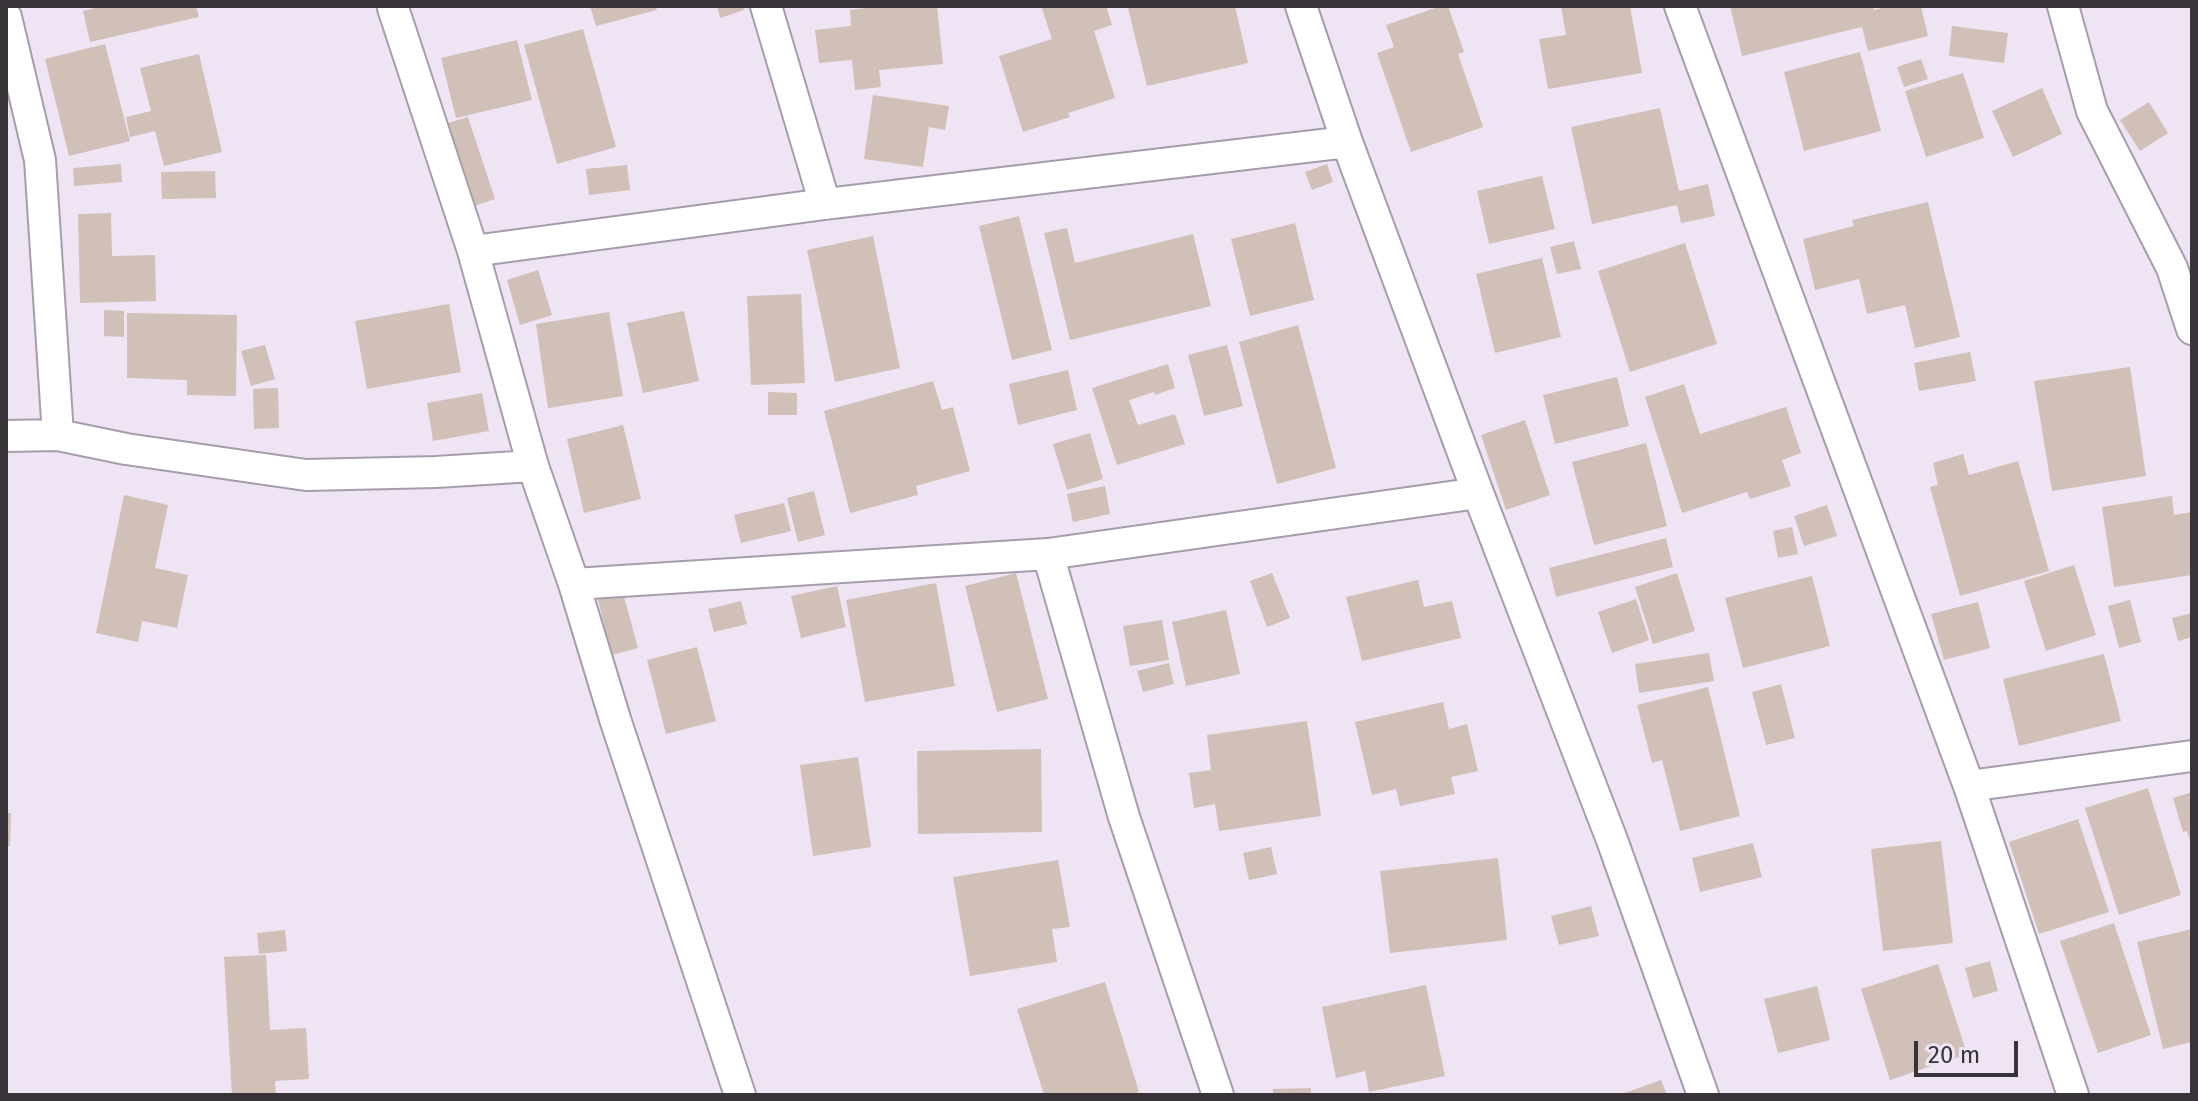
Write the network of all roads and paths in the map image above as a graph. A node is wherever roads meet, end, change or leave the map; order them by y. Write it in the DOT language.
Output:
graph roads {
  1 [pos="766,6"];
  2 [pos="1301,6"];
  3 [pos="1680,6"];
  4 [pos="2063,6"];
  5 [pos="393,8"];
  6 [pos="6,17"];
  7 [pos="1347,142"];
  8 [pos="825,204"];
  9 [pos="473,251"];
  10 [pos="2192,329"];
  11 [pos="58,435"];
  12 [pos="6,436"];
  13 [pos="533,466"];
  14 [pos="1478,493"];
  15 [pos="1048,554"];
  16 [pos="574,584"];
  17 [pos="2192,756"];
  18 [pos="1969,786"];
  19 [pos="740,1095"];
  20 [pos="1218,1095"];
  21 [pos="1703,1095"];
  22 [pos="2073,1095"];
  1 -- 8 [label="street"];
  2 -- 7 [label="street"];
  3 -- 18 [label="street"];
  4 -- 10 [label="street"];
  5 -- 9 [label="street"];
  6 -- 11 [label="street"];
  7 -- 8 [label="street"];
  7 -- 14 [label="street"];
  8 -- 9 [label="street"];
  9 -- 13 [label="street"];
  11 -- 12 [label="street"];
  11 -- 13 [label="street"];
  13 -- 16 [label="street"];
  14 -- 15 [label="street"];
  14 -- 21 [label="street"];
  15 -- 16 [label="street"];
  15 -- 20 [label="street"];
  16 -- 19 [label="street"];
  17 -- 18 [label="street"];
  18 -- 22 [label="street"];
}
